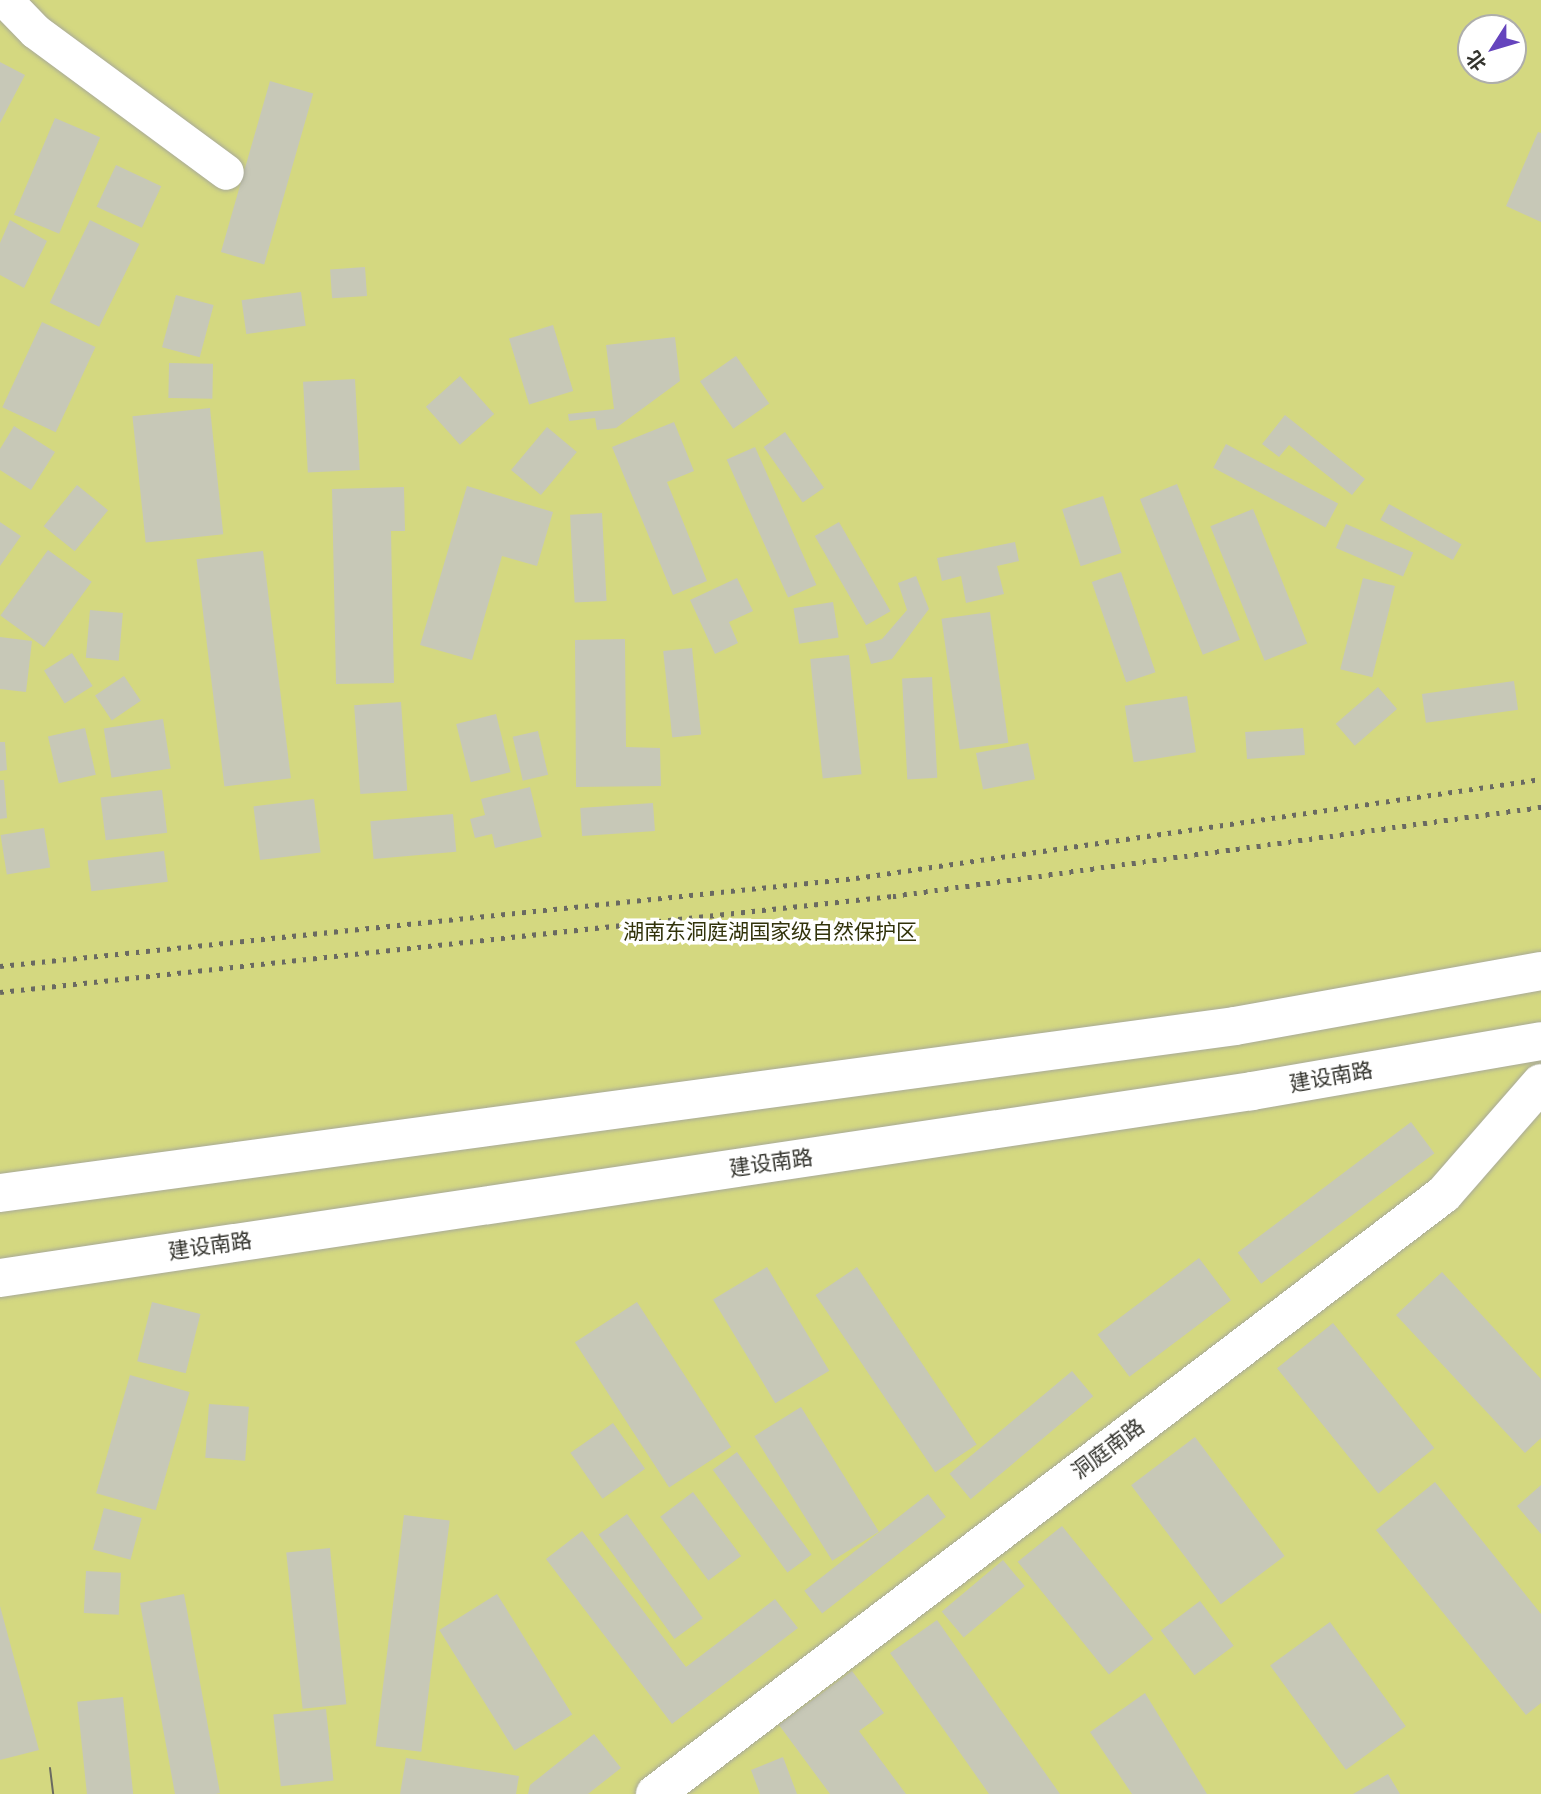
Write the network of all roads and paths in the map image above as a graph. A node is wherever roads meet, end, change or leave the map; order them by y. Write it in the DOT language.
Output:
graph roads {
  1 [pos="5,0"];
  2 [pos="226,172"];
  3 [pos="1541,971"];
  4 [pos="1541,1041"];
  5 [pos="1541,1083"];
  6 [pos="0,1193"];
  7 [pos="0,1278"];
  8 [pos="655,1794"];
  1 -- 2 [label="street"];
  3 -- 6 [label="main road"];
  4 -- 7 [label="main road, 建设南路"];
  5 -- 8 [label="main road, 洞庭南路"];
}
